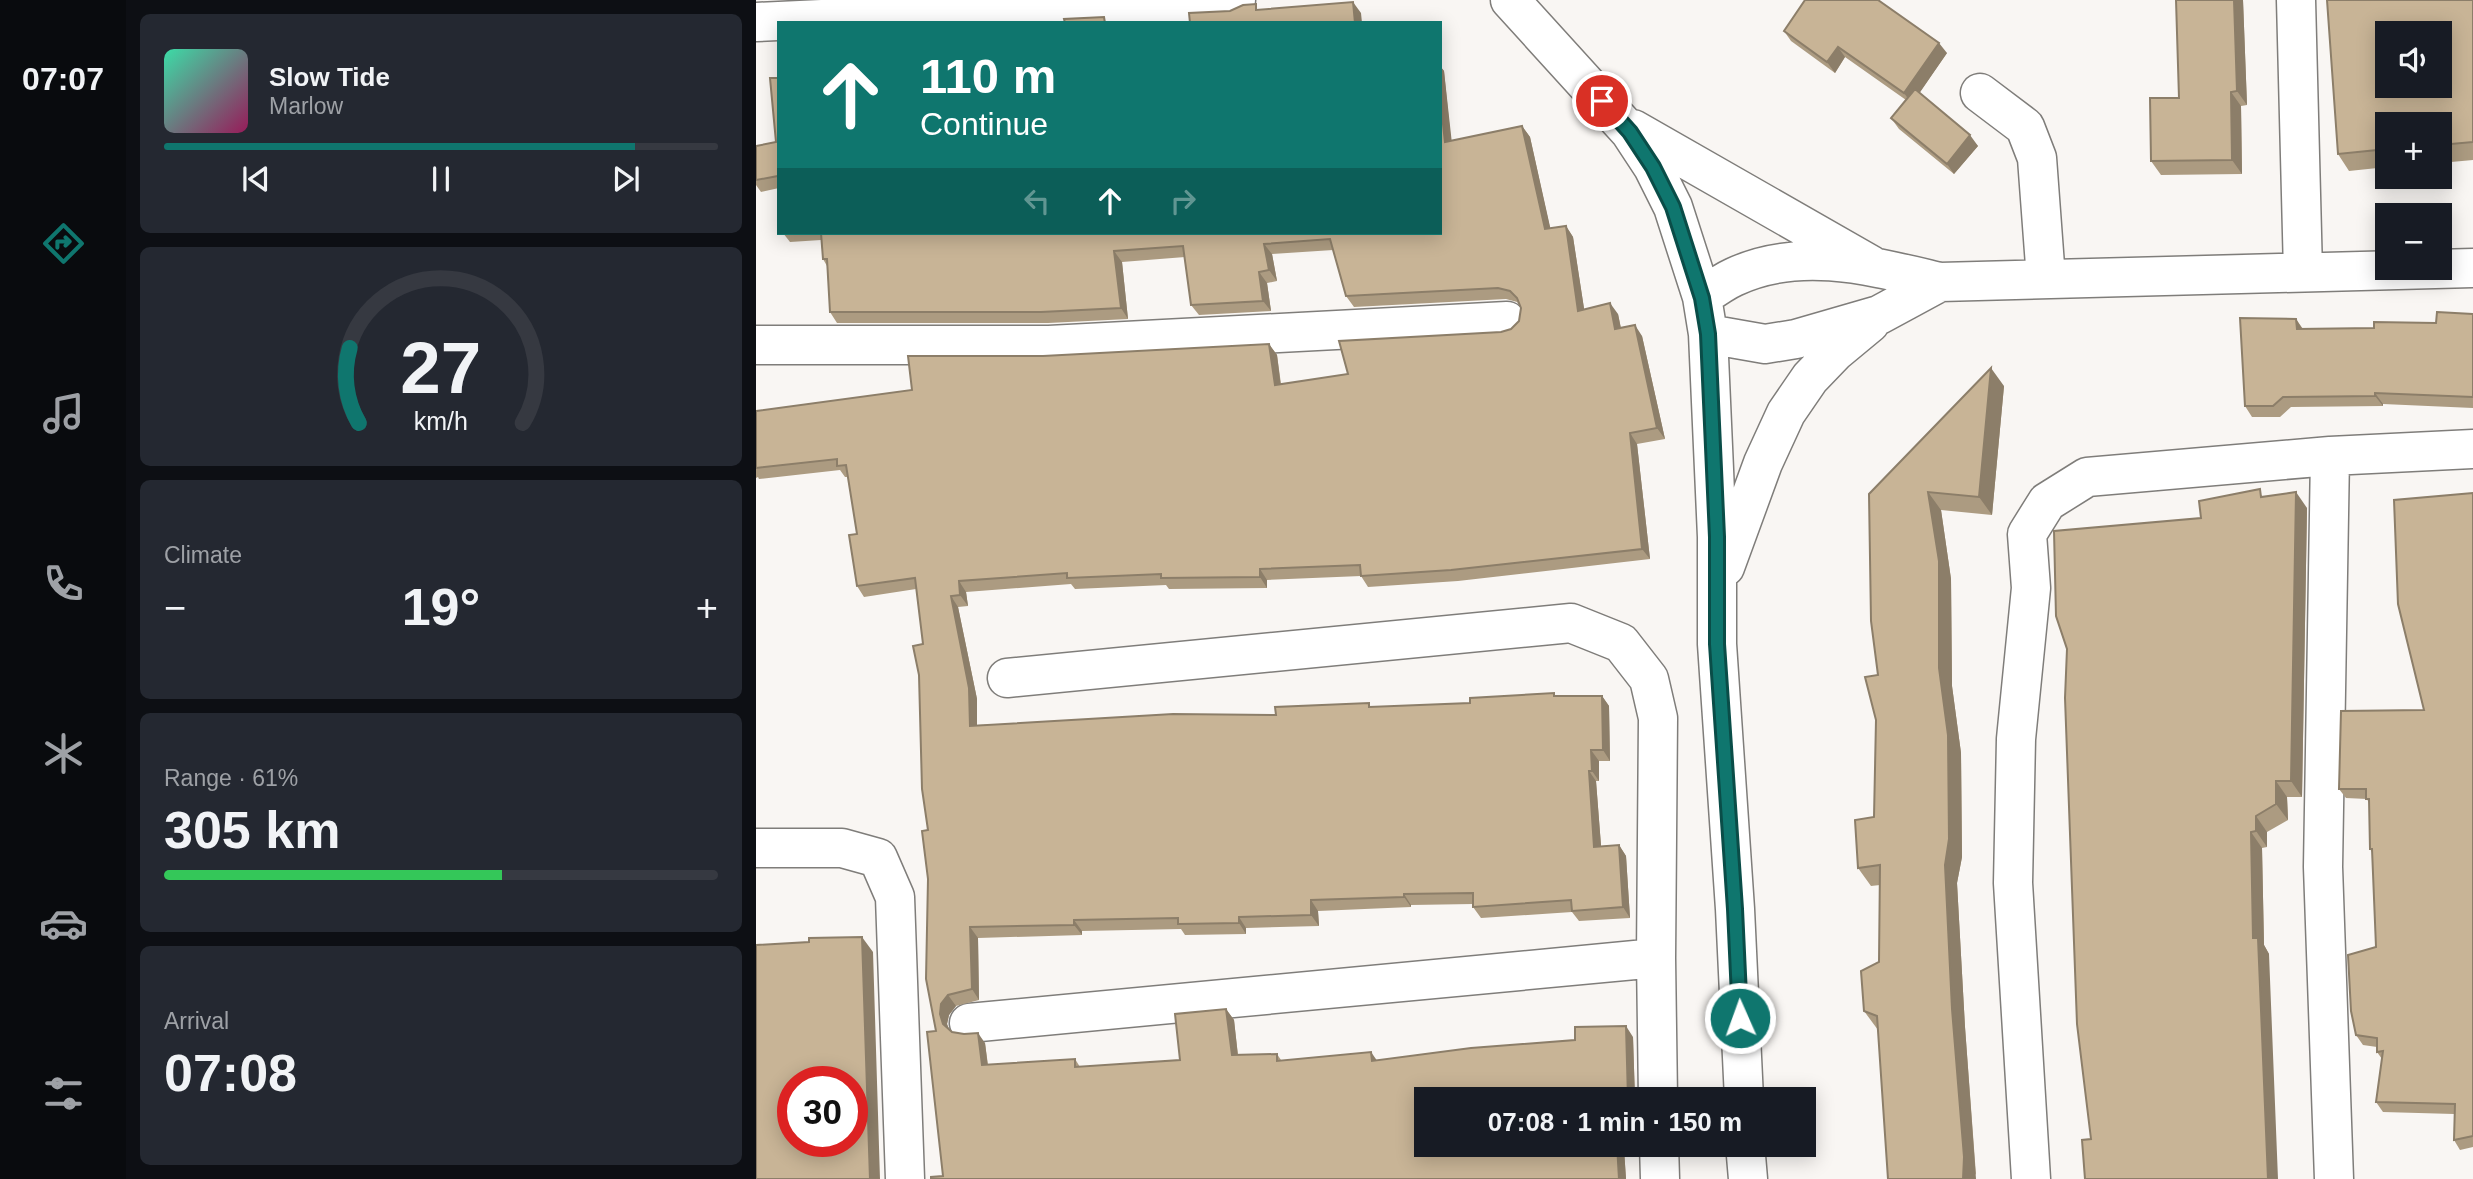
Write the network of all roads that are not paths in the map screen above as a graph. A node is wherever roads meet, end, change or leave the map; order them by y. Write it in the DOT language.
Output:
graph roads {
  1 [pos="1236,0"];
  2 [pos="1510,0"];
  3 [pos="2296,0"];
  4 [pos="777,21"];
  5 [pos="778,21"];
  6 [pos="756,22"];
  7 [pos="1980,93"];
  8 [pos="1619,120"];
  9 [pos="1871,265"];
  10 [pos="2473,268"];
  11 [pos="2303,272"];
  12 [pos="2046,279"];
  13 [pos="1940,282"];
  14 [pos="1879,315"];
  15 [pos="1705,316"];
  16 [pos="1507,321"];
  17 [pos="756,345"];
  18 [pos="2473,449"];
  19 [pos="2330,456"];
  20 [pos="1718,590"];
  21 [pos="1007,678"];
  22 [pos="756,848"];
  23 [pos="1656,958"];
  24 [pos="969,1023"];
  25 [pos="1658,1087"];
  26 [pos="1743,1087"];
  27 [pos="1659,1157"];
  28 [pos="1746,1157"];
  29 [pos="905,1179"];
  30 [pos="1660,1179"];
  31 [pos="1748,1179"];
  32 [pos="2031,1179"];
  33 [pos="2334,1179"];
  1 -- 5 [label="street"];
  2 -- 8 [label="street"];
  3 -- 11 [label="street"];
  4 -- 6 [label="street"];
  7 -- 12 [label="street"];
  8 -- 9 [label="street"];
  8 -- 15 [label="street"];
  9 -- 13 [label="street"];
  9 -- 15 [label="street"];
  10 -- 11 [label="street"];
  11 -- 12 [label="street"];
  12 -- 13 [label="street"];
  13 -- 14 [label="street"];
  14 -- 15 [label="street"];
  14 -- 20 [label="street"];
  15 -- 20 [label="street"];
  16 -- 17 [label="street"];
  18 -- 19 [label="street"];
  19 -- 32 [label="street"];
  19 -- 33 [label="street"];
  20 -- 26 [label="street"];
  21 -- 23 [label="street"];
  22 -- 29 [label="street"];
  23 -- 24 [label="street"];
  23 -- 25 [label="street"];
  27 -- 30 [label="street"];
  28 -- 31 [label="street"];
}
